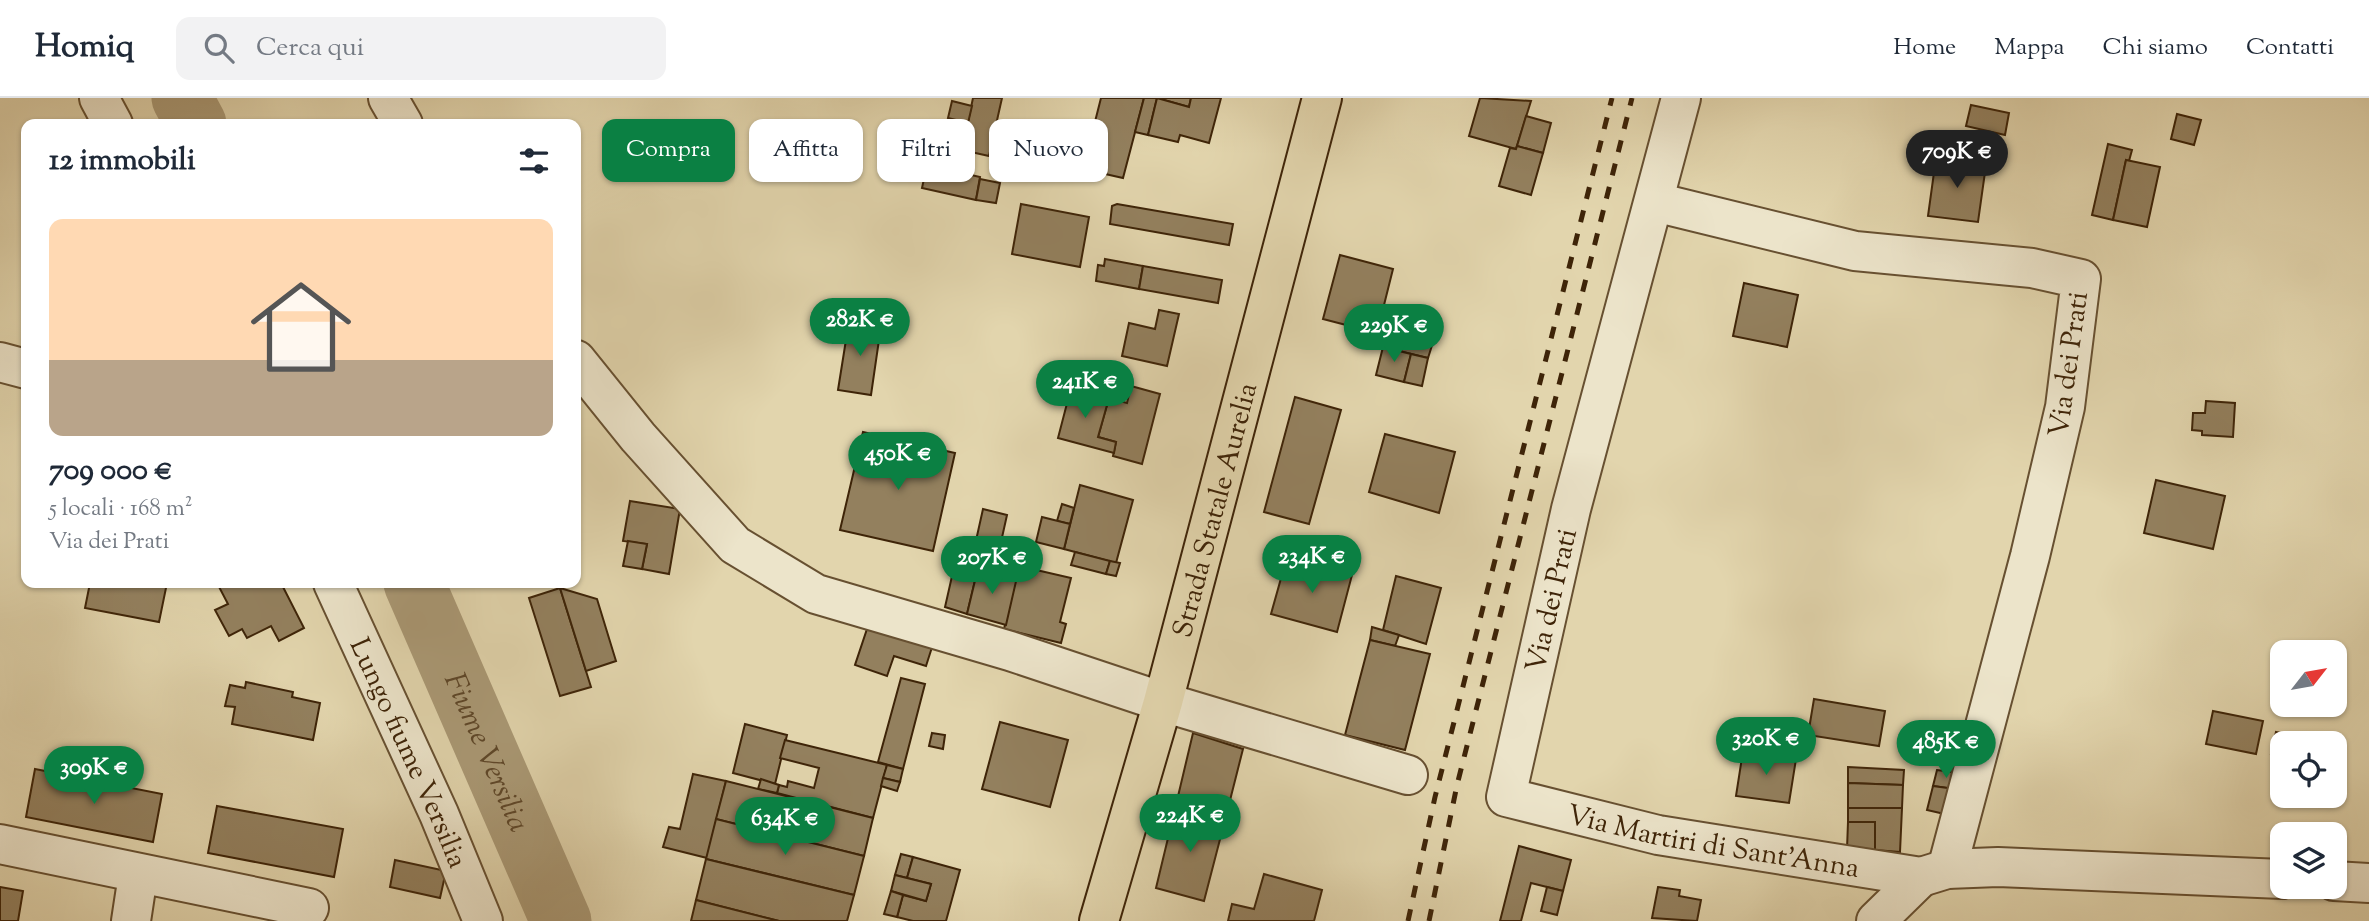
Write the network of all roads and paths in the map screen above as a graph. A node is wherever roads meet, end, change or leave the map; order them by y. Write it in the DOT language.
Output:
graph roads {
  1 [pos="99,98"];
  2 [pos="388,98"];
  3 [pos="1322,98"];
  4 [pos="1681,98"];
  5 [pos="110,119"];
  6 [pos="400,119"];
  7 [pos="1655,202"];
  8 [pos="0,362"];
  9 [pos="581,366"];
  10 [pos="21,368"];
  11 [pos="334,588"];
  12 [pos="1163,702"];
  13 [pos="1408,775"];
  14 [pos="1506,797"];
  15 [pos="0,844"];
  16 [pos="1934,873"];
  17 [pos="138,875"];
  18 [pos="2270,878"];
  19 [pos="2347,882"];
  20 [pos="2369,883"];
  21 [pos="309,908"];
  22 [pos="131,921"];
  23 [pos="483,921"];
  24 [pos="1099,921"];
  25 [pos="1875,921"];
  1 -- 5 [label="street"];
  2 -- 6 [label="street"];
  3 -- 12 [label="main road, Strada Statale Aurelia"];
  4 -- 7 [label="street, Via dei Prati"];
  7 -- 14 [label="street, Via dei Prati"];
  7 -- 16 [label="street, Via dei Prati"];
  8 -- 10 [label="street"];
  9 -- 12 [label="street"];
  11 -- 23 [label="street, Lungo fiume Versilia"];
  12 -- 13 [label="street"];
  12 -- 24 [label="main road, Strada Statale Aurelia"];
  14 -- 16 [label="street, Via Martiri di Sant'Anna"];
  15 -- 17 [label="street"];
  16 -- 18 [label="street, Via Martiri di Sant'Anna"];
  16 -- 25 [label="street, Via Martiri di Sant'Anna"];
  17 -- 21 [label="street"];
  17 -- 22 [label="street"];
  19 -- 20 [label="street"];
}
